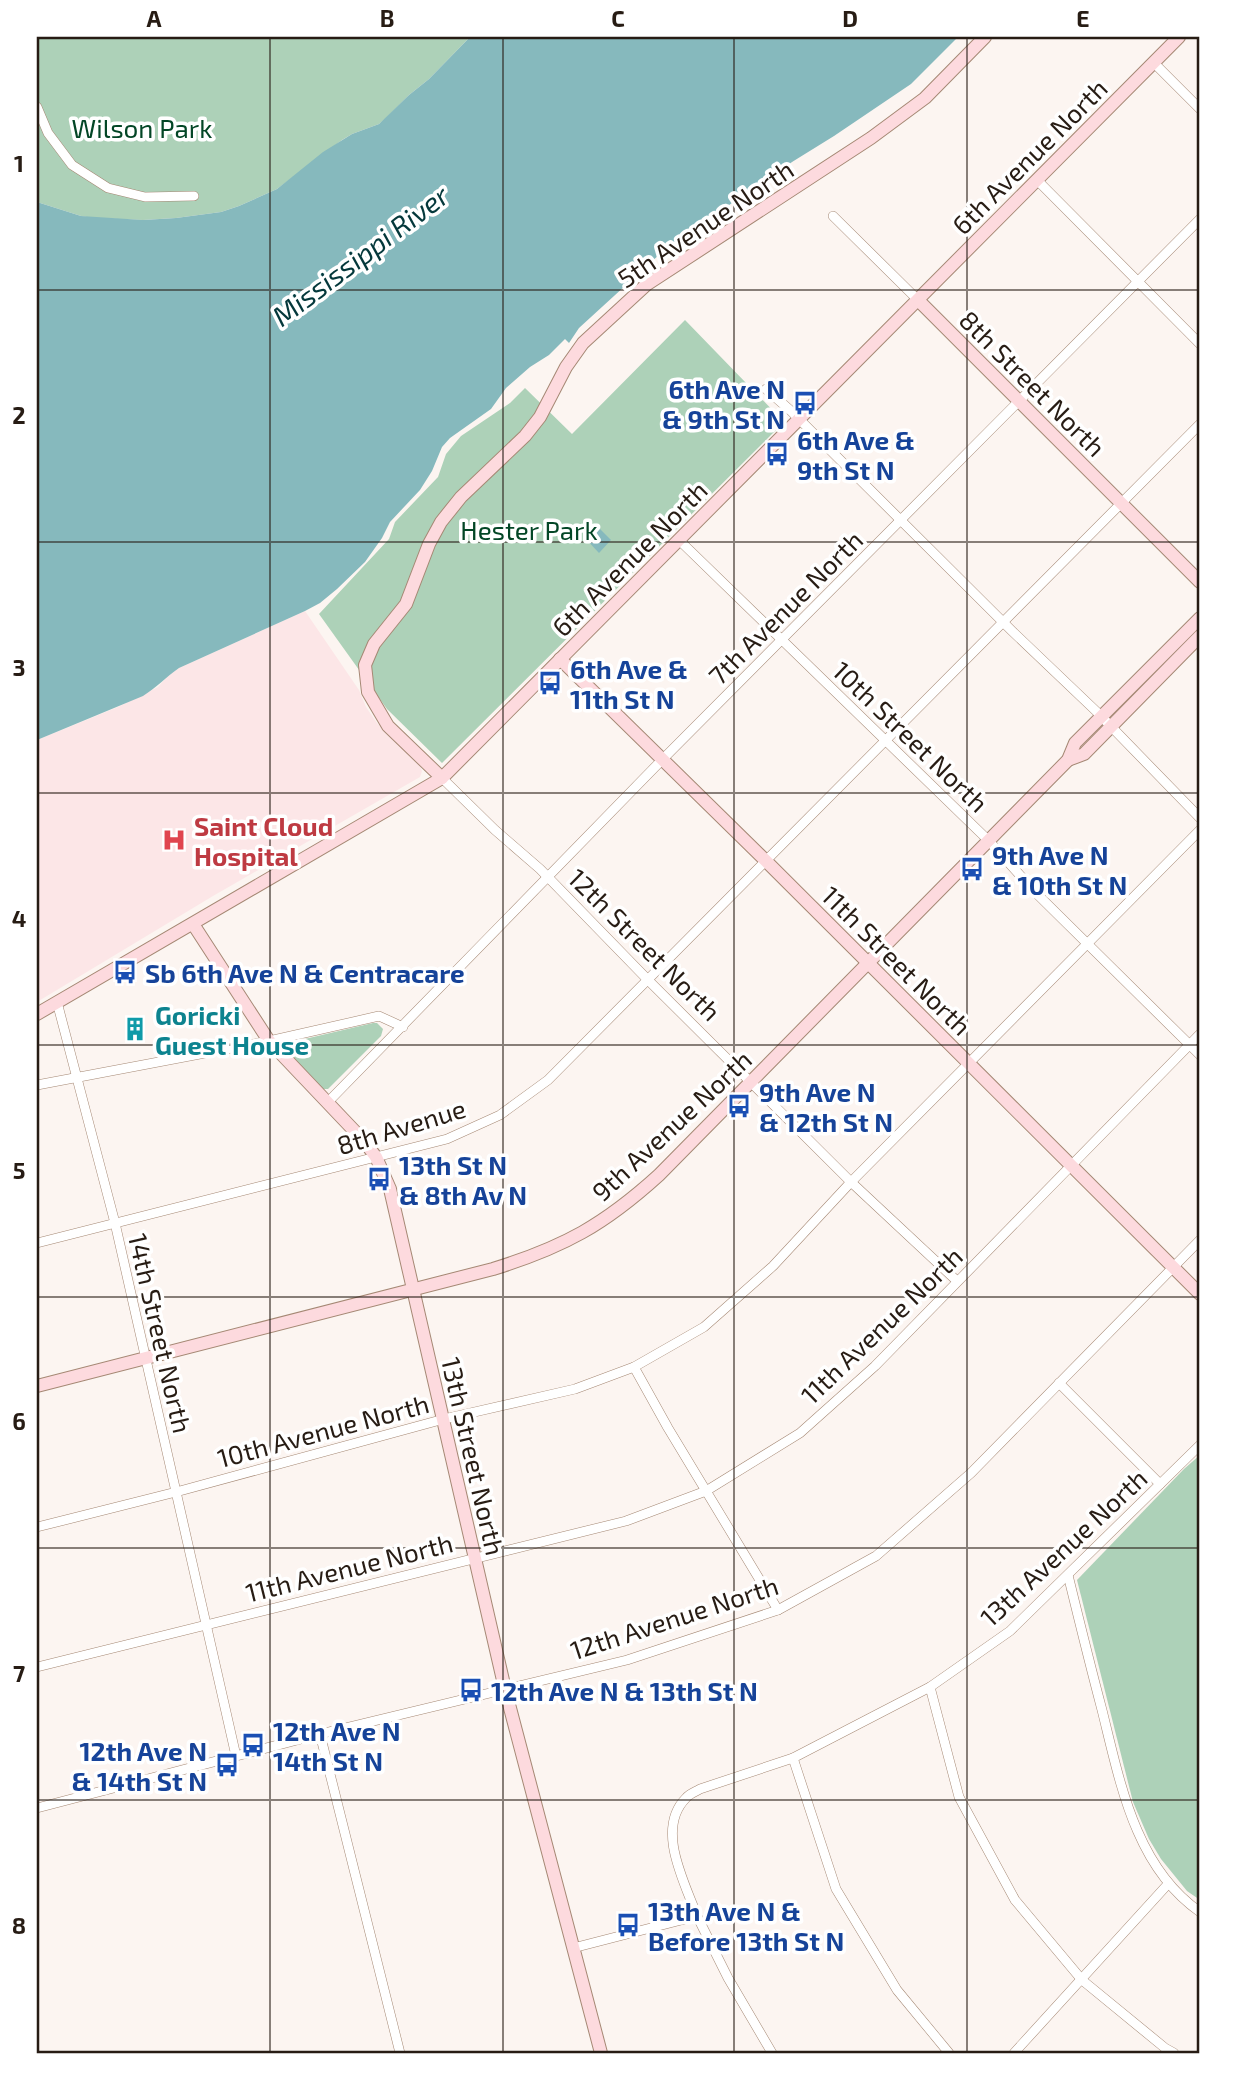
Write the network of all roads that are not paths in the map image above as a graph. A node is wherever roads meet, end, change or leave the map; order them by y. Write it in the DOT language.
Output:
graph roads {
  1 [pos="985,37"];
  2 [pos="1180,37"];
  3 [pos="1154,63"];
  4 [pos="37,107"];
  5 [pos="1200,109"];
  6 [pos="1037,180"];
  7 [pos="194,196"];
  8 [pos="833,216"];
  9 [pos="1200,219"];
  10 [pos="1138,282"];
  11 [pos="918,300"];
  12 [pos="1200,344"];
  13 [pos="766,389"];
  14 [pos="1019,401"];
  15 [pos="799,419"];
  16 [pos="1200,424"];
  17 [pos="1122,503"];
  18 [pos="901,520"];
  19 [pos="679,540"];
  20 [pos="1200,582"];
  21 [pos="1200,618"];
  22 [pos="1003,622"];
  23 [pos="1200,636"];
  24 [pos="782,640"];
  25 [pos="560,659"];
  26 [pos="368,692"];
  27 [pos="1106,722"];
  28 [pos="885,741"];
  29 [pos="662,760"];
  30 [pos="442,778"];
  31 [pos="1200,818"];
  32 [pos="1200,830"];
  33 [pos="989,841"];
  34 [pos="766,861"];
  35 [pos="548,878"];
  36 [pos="193,924"];
  37 [pos="1088,945"];
  38 [pos="868,963"];
  39 [pos="648,980"];
  40 [pos="57,1002"];
  41 [pos="37,1014"];
  42 [pos="403,1027"];
  43 [pos="1200,1034"];
  44 [pos="269,1041"];
  45 [pos="1190,1044"];
  46 [pos="1200,1055"];
  47 [pos="969,1064"];
  48 [pos="77,1077"];
  49 [pos="751,1083"];
  50 [pos="37,1085"];
  51 [pos="327,1103"];
  52 [pos="376,1157"];
  53 [pos="1071,1166"];
  54 [pos="851,1182"];
  55 [pos="115,1223"];
  56 [pos="1200,1240"];
  57 [pos="37,1243"];
  58 [pos="1173,1267"];
  59 [pos="957,1281"];
  60 [pos="414,1289"];
  61 [pos="1200,1294"];
  62 [pos="145,1358"];
  63 [pos="635,1367"];
  64 [pos="1059,1383"];
  65 [pos="37,1386"];
  66 [pos="444,1419"];
  67 [pos="1200,1444"];
  68 [pos="1160,1484"];
  69 [pos="706,1491"];
  70 [pos="176,1492"];
  71 [pos="37,1527"];
  72 [pos="474,1558"];
  73 [pos="1068,1576"];
  74 [pos="778,1610"];
  75 [pos="205,1624"];
  76 [pos="37,1667"];
  77 [pos="930,1687"];
  78 [pos="505,1689"];
  79 [pos="320,1734"];
  80 [pos="236,1756"];
  81 [pos="793,1758"];
  82 [pos="37,1808"];
  83 [pos="1168,1884"];
  84 [pos="1199,1910"];
  85 [pos="697,1916"];
  86 [pos="573,1948"];
  87 [pos="1082,1980"];
  88 [pos="400,2053"];
  89 [pos="601,2053"];
  90 [pos="772,2053"];
  91 [pos="949,2053"];
  92 [pos="1014,2053"];
  93 [pos="1174,2053"];
  1 -- 26 [label="street, 5th Avenue North"];
  2 -- 3 [label="street, 6th Avenue North"];
  3 -- 5 [label="street"];
  3 -- 6 [label="street, 6th Avenue North"];
  4 -- 7 [label="street"];
  6 -- 10 [label="street"];
  6 -- 11 [label="street, 6th Avenue North"];
  8 -- 11 [label="street, 8th Street North"];
  9 -- 10 [label="street, 7th Avenue North"];
  10 -- 12 [label="street"];
  10 -- 14 [label="street, 7th Avenue North"];
  11 -- 14 [label="street, 8th Street North"];
  11 -- 15 [label="street, 6th Avenue North"];
  13 -- 15 [label="street"];
  14 -- 17 [label="street, 8th Street North"];
  14 -- 18 [label="street, 7th Avenue North"];
  15 -- 18 [label="street"];
  15 -- 19 [label="street, 6th Avenue North"];
  16 -- 17 [label="street, 8th Avenue"];
  17 -- 20 [label="street, 8th Street North"];
  17 -- 22 [label="street, 8th Avenue"];
  18 -- 22 [label="street"];
  18 -- 24 [label="street, 7th Avenue North"];
  19 -- 24 [label="street, 10th Street North"];
  19 -- 25 [label="street, 6th Avenue North"];
  21 -- 27 [label="street, 9th Avenue North"];
  22 -- 27 [label="street"];
  22 -- 28 [label="street, 8th Avenue"];
  23 -- 27 [label="street, 9th Avenue North"];
  24 -- 28 [label="street, 10th Street North"];
  24 -- 29 [label="street, 7th Avenue North"];
  25 -- 29 [label="street, 11th Street North"];
  25 -- 30 [label="street, 6th Avenue North"];
  26 -- 30 [label="street, 12th Street North"];
  27 -- 31 [label="street"];
  27 -- 33 [label="street, 9th Avenue North"];
  28 -- 33 [label="street, 10th Street North"];
  28 -- 34 [label="street, 8th Avenue"];
  29 -- 34 [label="street, 11th Street North"];
  29 -- 35 [label="street, 7th Avenue North"];
  30 -- 35 [label="street, 12th Street North"];
  30 -- 36 [label="street, 6th Avenue North"];
  32 -- 37 [label="street, 10th Avenue North"];
  33 -- 37 [label="street, 10th Street North"];
  33 -- 38 [label="street, 9th Avenue North"];
  34 -- 38 [label="street, 11th Street North"];
  34 -- 39 [label="street, 8th Avenue"];
  35 -- 39 [label="street, 12th Street North"];
  35 -- 42 [label="street, 7th Avenue North"];
  36 -- 40 [label="street, 6th Avenue North"];
  36 -- 44 [label="street, 13th Street North"];
  37 -- 45 [label="street, 10th Street North"];
  37 -- 47 [label="street, 10th Avenue North"];
  38 -- 47 [label="street, 11th Street North"];
  38 -- 49 [label="street, 9th Avenue North"];
  39 -- 49 [label="street, 12th Street North"];
  39 -- 52 [label="street, 8th Avenue"];
  40 -- 41 [label="street, 6th Avenue North"];
  40 -- 48 [label="street, 14th Street North"];
  42 -- 44 [label="street"];
  42 -- 51 [label="street, 7th Avenue North"];
  43 -- 45 [label="street, 11th Avenue North"];
  44 -- 48 [label="street"];
  44 -- 51 [label="street, 13th Street North"];
  45 -- 46 [label="street, 10th Street North"];
  45 -- 53 [label="street, 11th Avenue North"];
  47 -- 53 [label="street, 11th Street North"];
  47 -- 54 [label="street, 10th Avenue North"];
  48 -- 50 [label="street"];
  48 -- 55 [label="street, 14th Street North"];
  49 -- 54 [label="street, 12th Street North"];
  49 -- 60 [label="street, 9th Avenue North"];
  51 -- 52 [label="street, 13th Street North"];
  52 -- 55 [label="street, 8th Avenue"];
  52 -- 60 [label="street, 13th Street North"];
  53 -- 58 [label="street, 11th Street North"];
  53 -- 59 [label="street, 11th Avenue North"];
  54 -- 59 [label="street, 12th Street North"];
  54 -- 63 [label="street, 10th Avenue North"];
  55 -- 57 [label="street, 8th Avenue"];
  55 -- 62 [label="street, 14th Street North"];
  56 -- 58 [label="street, 12th Avenue North"];
  58 -- 61 [label="street, 11th Street North"];
  58 -- 64 [label="street, 12th Avenue North"];
  59 -- 69 [label="street, 11th Avenue North"];
  60 -- 62 [label="street, 9th Avenue North"];
  60 -- 66 [label="street, 13th Street North"];
  62 -- 65 [label="street, 9th Avenue North"];
  62 -- 70 [label="street, 14th Street North"];
  63 -- 66 [label="street, 10th Avenue North"];
  63 -- 69 [label="street"];
  64 -- 68 [label="street"];
  64 -- 74 [label="street, 12th Avenue North"];
  66 -- 70 [label="street, 10th Avenue North"];
  66 -- 72 [label="street, 13th Street North"];
  67 -- 68 [label="street, 13th Avenue North"];
  68 -- 73 [label="street, 13th Avenue North"];
  69 -- 72 [label="street, 11th Avenue North"];
  69 -- 74 [label="street"];
  70 -- 71 [label="street, 10th Avenue North"];
  70 -- 75 [label="street, 14th Street North"];
  72 -- 75 [label="street, 11th Avenue North"];
  72 -- 78 [label="street, 13th Street North"];
  73 -- 77 [label="street, 13th Avenue North"];
  73 -- 83 [label="street"];
  74 -- 78 [label="street, 12th Avenue North"];
  75 -- 76 [label="street, 11th Avenue North"];
  75 -- 80 [label="street, 14th Street North"];
  77 -- 81 [label="street, 13th Avenue North"];
  77 -- 87 [label="street"];
  78 -- 79 [label="street, 12th Avenue North"];
  78 -- 86 [label="street, 13th Street North"];
  79 -- 80 [label="street, 12th Avenue North"];
  79 -- 88 [label="street"];
  80 -- 82 [label="street, 12th Avenue North"];
  81 -- 85 [label="street, 13th Avenue North"];
  81 -- 91 [label="street"];
  83 -- 84 [label="street"];
  83 -- 87 [label="street"];
  85 -- 86 [label="street"];
  85 -- 90 [label="street, 13th Avenue North"];
  86 -- 89 [label="street, 13th Street North"];
  87 -- 92 [label="street"];
  87 -- 93 [label="street"];
}
